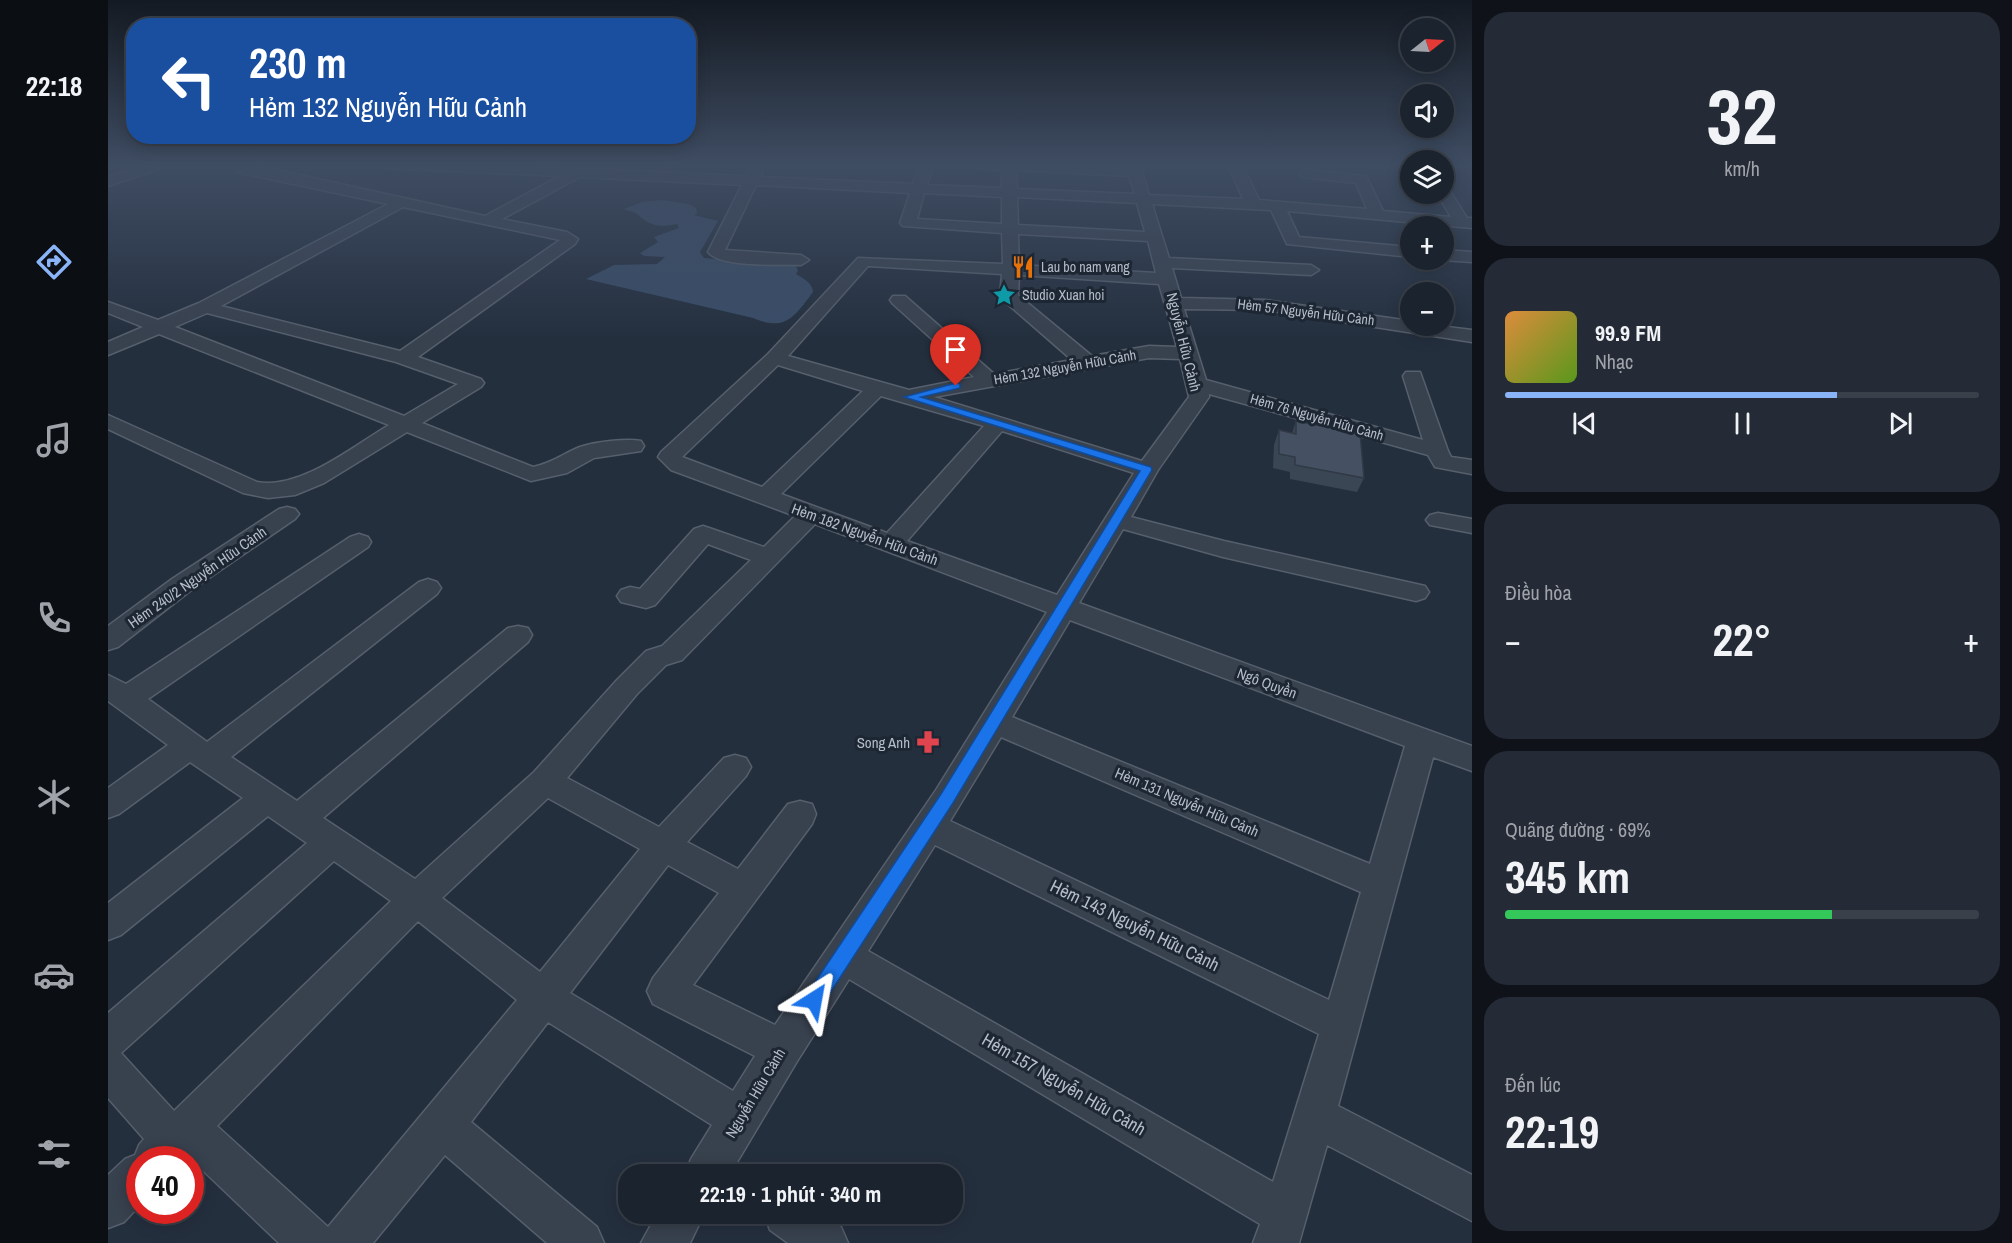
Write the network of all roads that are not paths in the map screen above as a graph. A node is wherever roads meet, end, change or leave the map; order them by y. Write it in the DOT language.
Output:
graph roads {
  1 [pos="364,222"];
  2 [pos="492,222"];
  3 [pos="731,222"];
  4 [pos="908,222"];
  5 [pos="1011,222"];
  6 [pos="1150,222"];
  7 [pos="1284,222"];
  8 [pos="1011,229"];
  9 [pos="1400,251"];
  10 [pos="1454,256"];
  11 [pos="1472,257"];
  12 [pos="801,260"];
  13 [pos="1011,269"];
  14 [pos="1311,270"];
  15 [pos="1165,271"];
  16 [pos="899,300"];
  17 [pos="108,307"];
  18 [pos="205,307"];
  19 [pos="159,327"];
  20 [pos="1472,336"];
  21 [pos="108,349"];
  22 [pos="1188,353"];
  23 [pos="403,358"];
  24 [pos="775,358"];
  25 [pos="1088,363"];
  26 [pos="1413,376"];
  27 [pos="989,380"];
  28 [pos="1197,384"];
  29 [pos="877,389"];
  30 [pos="909,397"];
  31 [pos="108,420"];
  32 [pos="404,423"];
  33 [pos="998,423"];
  34 [pos="633,446"];
  35 [pos="1437,451"];
  36 [pos="1472,467"];
  37 [pos="1147,470"];
  38 [pos="764,498"];
  39 [pos="286,514"];
  40 [pos="810,514"];
  41 [pos="1116,520"];
  42 [pos="1438,520"];
  43 [pos="1472,526"];
  44 [pos="359,542"];
  45 [pos="891,544"];
  46 [pos="768,557"];
  47 [pos="428,588"];
  48 [pos="1416,592"];
  49 [pos="630,596"];
  50 [pos="1062,607"];
  51 [pos="518,635"];
  52 [pos="108,640"];
  53 [pos="117,692"];
  54 [pos="993,721"];
  55 [pos="1422,740"];
  56 [pos="199,752"];
  57 [pos="1472,759"];
  58 [pos="735,767"];
  59 [pos="545,781"];
  60 [pos="268,797"];
  61 [pos="108,805"];
  62 [pos="800,814"];
  63 [pos="299,819"];
  64 [pos="929,826"];
  65 [pos="332,843"];
  66 [pos="664,845"];
  67 [pos="1380,884"];
  68 [pos="743,889"];
  69 [pos="417,899"];
  70 [pos="108,924"];
  71 [pos="843,956"];
  72 [pos="544,998"];
  73 [pos="1341,1025"];
  74 [pos="108,1039"];
  75 [pos="782,1049"];
  76 [pos="108,1068"];
  77 [pos="1315,1116"];
  78 [pos="739,1118"];
  79 [pos="442,1125"];
  80 [pos="160,1146"];
  81 [pos="167,1146"];
  82 [pos="174,1146"];
  83 [pos="720,1164"];
  84 [pos="126,1188"];
  85 [pos="1472,1199"];
  86 [pos="108,1206"];
  87 [pos="676,1224"];
  88 [pos="799,1224"];
  89 [pos="1280,1228"];
  90 [pos="312,1243"];
  91 [pos="344,1243"];
  92 [pos="581,1243"];
  93 [pos="664,1243"];
  94 [pos="825,1243"];
  1 -- 18 [label="street"];
  2 -- 23 [label="street"];
  3 -- 12 [label="street"];
  4 -- 8 [label="street"];
  5 -- 8 [label="street"];
  6 -- 15 [label="street, Nguyễn Hữu Cảnh"];
  7 -- 9 [label="street"];
  8 -- 13 [label="street"];
  8 -- 15 [label="street"];
  10 -- 11 [label="street"];
  13 -- 15 [label="street"];
  13 -- 24 [label="street"];
  13 -- 25 [label="street"];
  14 -- 15 [label="street"];
  15 -- 20 [label="street, Hẻm 57 Nguyễn Hữu Cảnh"];
  15 -- 22 [label="street, Nguyễn Hữu Cảnh"];
  16 -- 27 [label="street"];
  17 -- 19 [label="street"];
  18 -- 19 [label="street"];
  18 -- 23 [label="street"];
  19 -- 21 [label="street"];
  19 -- 32 [label="street"];
  22 -- 25 [label="street, Hẻm 132 Nguyễn Hữu Cảnh"];
  22 -- 28 [label="street, Nguyễn Hữu Cảnh"];
  23 -- 32 [label="street"];
  24 -- 29 [label="street, Hẻm 132 Nguyễn Hữu Cảnh"];
  24 -- 38 [label="street, Hẻm 182 Nguyễn Hữu Cảnh"];
  25 -- 27 [label="street, Hẻm 132 Nguyễn Hữu Cảnh"];
  26 -- 35 [label="street"];
  27 -- 30 [label="street, Hẻm 132 Nguyễn Hữu Cảnh"];
  28 -- 35 [label="street, Hẻm 76 Nguyễn Hữu Cảnh"];
  28 -- 37 [label="street, Nguyễn Hữu Cảnh"];
  29 -- 30 [label="street, Hẻm 132 Nguyễn Hữu Cảnh"];
  29 -- 38 [label="street"];
  30 -- 33 [label="street, Hẻm 132 Nguyễn Hữu Cảnh"];
  31 -- 32 [label="street"];
  32 -- 34 [label="street"];
  33 -- 37 [label="street, Hẻm 132 Nguyễn Hữu Cảnh"];
  33 -- 45 [label="street"];
  35 -- 36 [label="street, Hẻm 76 Nguyễn Hữu Cảnh"];
  37 -- 41 [label="street, Nguyễn Hữu Cảnh"];
  38 -- 40 [label="street, Hẻm 182 Nguyễn Hữu Cảnh"];
  39 -- 52 [label="street, Hẻm 240/2 Nguyễn Hữu Cảnh"];
  40 -- 45 [label="street, Hẻm 182 Nguyễn Hữu Cảnh"];
  40 -- 46 [label="street"];
  41 -- 48 [label="street"];
  41 -- 50 [label="street, Nguyễn Hữu Cảnh"];
  42 -- 43 [label="street"];
  44 -- 53 [label="street"];
  45 -- 50 [label="street, Hẻm 182 Nguyễn Hữu Cảnh"];
  46 -- 49 [label="street"];
  46 -- 59 [label="street"];
  47 -- 56 [label="street"];
  50 -- 54 [label="street, Nguyễn Hữu Cảnh"];
  50 -- 55 [label="street, Ngô Quyền"];
  51 -- 63 [label="street"];
  53 -- 56 [label="street"];
  54 -- 64 [label="street, Nguyễn Hữu Cảnh"];
  54 -- 67 [label="street, Hẻm 131 Nguyễn Hữu Cảnh"];
  55 -- 57 [label="street, Ngô Quyền"];
  55 -- 67 [label="street"];
  56 -- 60 [label="street"];
  56 -- 61 [label="street"];
  58 -- 66 [label="street"];
  59 -- 66 [label="street"];
  59 -- 69 [label="street"];
  60 -- 63 [label="street"];
  60 -- 70 [label="street"];
  62 -- 68 [label="street"];
  63 -- 65 [label="street"];
  64 -- 71 [label="street, Nguyễn Hữu Cảnh"];
  64 -- 73 [label="street, Hẻm 143 Nguyễn Hữu Cảnh"];
  65 -- 69 [label="street"];
  65 -- 74 [label="street"];
  66 -- 68 [label="street"];
  66 -- 72 [label="street"];
  67 -- 73 [label="street"];
  68 -- 75 [label="street"];
  69 -- 72 [label="street"];
  69 -- 81 [label="street"];
  71 -- 75 [label="street, Nguyễn Hữu Cảnh"];
  71 -- 89 [label="street, Hẻm 157 Nguyễn Hữu Cảnh"];
  72 -- 78 [label="street"];
  72 -- 79 [label="street"];
  73 -- 77 [label="street"];
  75 -- 78 [label="street, Nguyễn Hữu Cảnh"];
  76 -- 80 [label="street"];
  77 -- 85 [label="street"];
  77 -- 89 [label="street"];
  78 -- 83 [label="street, Nguyễn Hữu Cảnh"];
  79 -- 91 [label="street"];
  79 -- 92 [label="street"];
  82 -- 90 [label="street"];
  84 -- 86 [label="street"];
  87 -- 93 [label="street"];
  88 -- 94 [label="street"];
}
